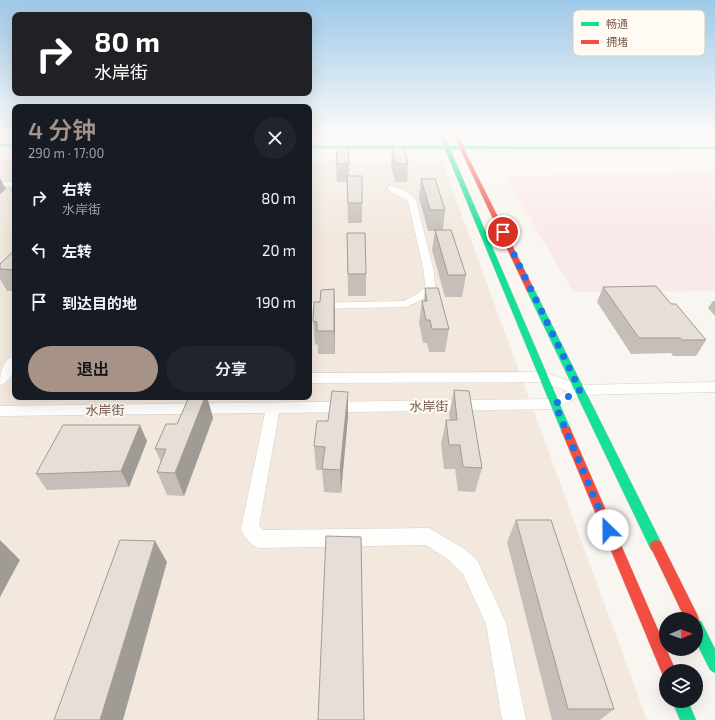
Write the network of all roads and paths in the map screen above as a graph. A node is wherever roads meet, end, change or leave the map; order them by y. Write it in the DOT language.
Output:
graph roads {
  1 [pos="455,169"];
  2 [pos="473,169"];
  3 [pos="0,184"];
  4 [pos="12,184"];
  5 [pos="391,188"];
  6 [pos="312,306"];
  7 [pos="12,364"];
  8 [pos="544,377"];
  9 [pos="312,378"];
  10 [pos="0,380"];
  11 [pos="12,380"];
  12 [pos="715,387"];
  13 [pos="580,390"];
  14 [pos="555,404"];
  15 [pos="273,408"];
  16 [pos="0,411"];
  17 [pos="689,612"];
  18 [pos="703,640"];
  19 [pos="665,664"];
  20 [pos="715,665"];
  21 [pos="683,708"];
  22 [pos="514,720"];
  23 [pos="688,720"];
  1 -- 8 [label="main road"];
  2 -- 13 [label="main road"];
  3 -- 4 [label="street"];
  5 -- 6 [label="street"];
  7 -- 10 [label="street"];
  8 -- 9 [label="street"];
  8 -- 13 [label="street"];
  8 -- 14 [label="main road"];
  10 -- 11 [label="street"];
  12 -- 13 [label="street"];
  13 -- 14 [label="street, 水岸街"];
  13 -- 17 [label="main road"];
  14 -- 15 [label="street, 水岸街"];
  14 -- 19 [label="main road"];
  15 -- 16 [label="street, 水岸街"];
  15 -- 22 [label="street"];
  18 -- 20 [label="main road"];
  21 -- 23 [label="main road"];
}
